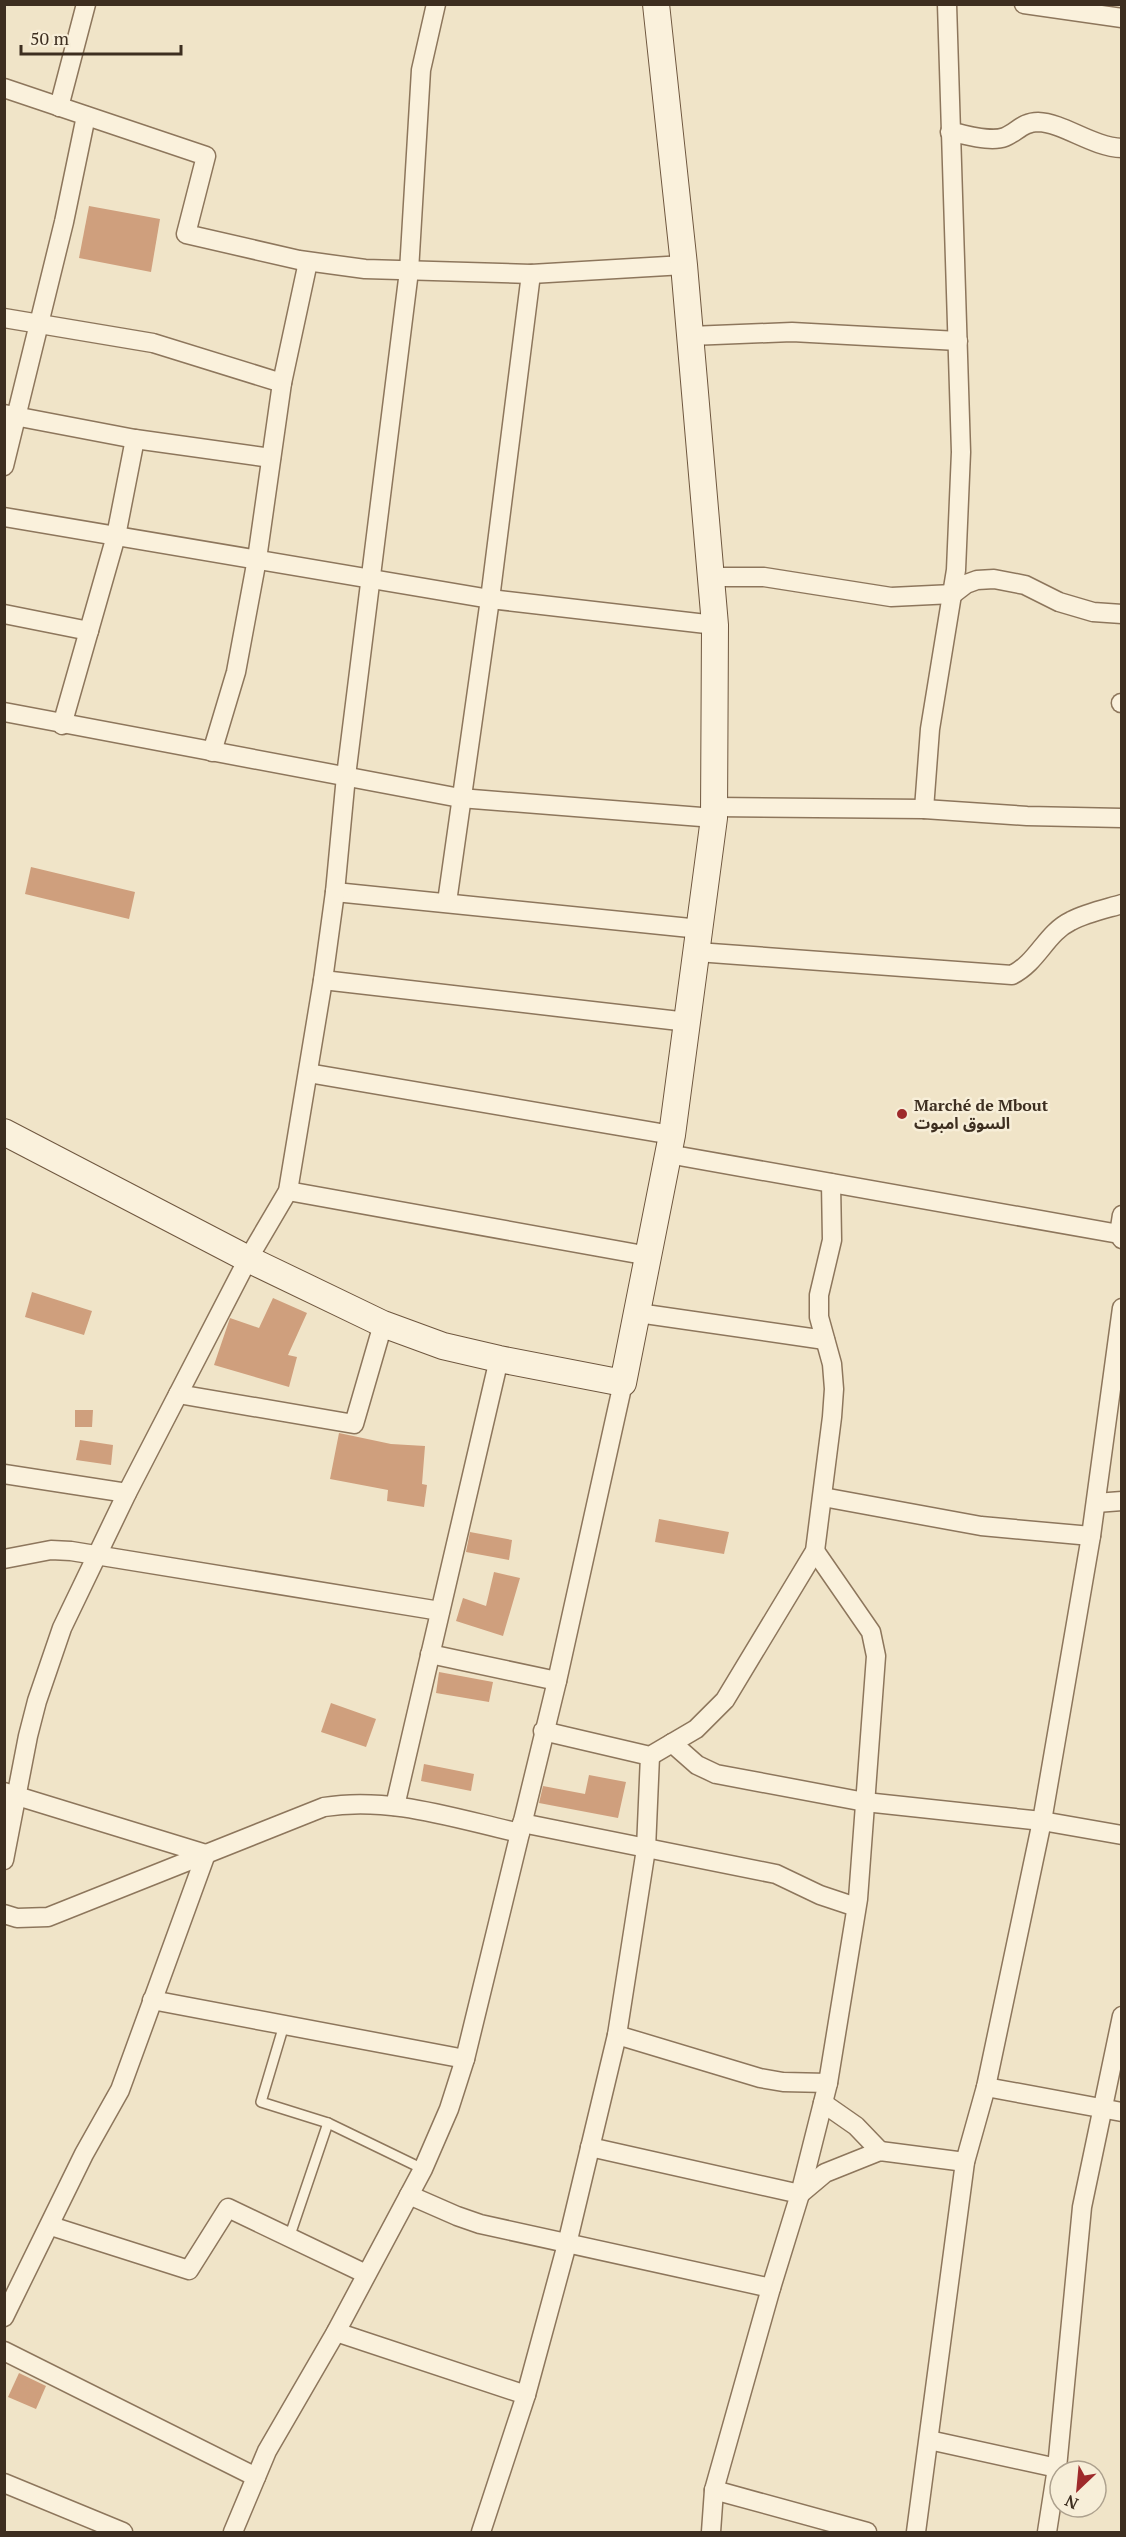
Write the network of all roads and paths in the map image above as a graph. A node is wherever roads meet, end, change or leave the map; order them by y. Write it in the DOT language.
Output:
graph roads {
  1 [pos="86,4"];
  2 [pos="436,4"];
  3 [pos="656,4"];
  4 [pos="947,4"];
  5 [pos="1024,4"];
  6 [pos="1122,18"];
  7 [pos="4,88"];
  8 [pos="59,107"];
  9 [pos="86,116"];
  10 [pos="950,132"];
  11 [pos="1122,148"];
  12 [pos="308,262"];
  13 [pos="684,266"];
  14 [pos="409,271"];
  15 [pos="531,274"];
  16 [pos="4,318"];
  17 [pos="38,324"];
  18 [pos="690,336"];
  19 [pos="958,341"];
  20 [pos="282,383"];
  21 [pos="11,415"];
  22 [pos="135,439"];
  23 [pos="271,458"];
  24 [pos="4,466"];
  25 [pos="4,517"];
  26 [pos="116,536"];
  27 [pos="257,559"];
  28 [pos="710,577"];
  29 [pos="370,578"];
  30 [pos="953,594"];
  31 [pos="490,599"];
  32 [pos="4,614"];
  33 [pos="1122,614"];
  34 [pos="715,625"];
  35 [pos="89,632"];
  36 [pos="4,712"];
  37 [pos="62,725"];
  38 [pos="212,752"];
  39 [pos="346,776"];
  40 [pos="460,798"];
  41 [pos="924,809"];
  42 [pos="714,813"];
  43 [pos="1122,818"];
  44 [pos="335,892"];
  45 [pos="447,902"];
  46 [pos="1122,904"];
  47 [pos="698,940"];
  48 [pos="323,980"];
  49 [pos="688,1022"];
  50 [pos="308,1073"];
  51 [pos="4,1132"];
  52 [pos="670,1144"];
  53 [pos="831,1183"];
  54 [pos="288,1191"];
  55 [pos="1122,1215"];
  56 [pos="1120,1237"];
  57 [pos="649,1256"];
  58 [pos="248,1260"];
  59 [pos="1122,1308"];
  60 [pos="638,1314"];
  61 [pos="383,1324"];
  62 [pos="825,1340"];
  63 [pos="499,1359"];
  64 [pos="623,1383"];
  65 [pos="178,1395"];
  66 [pos="4,1474"];
  67 [pos="127,1492"];
  68 [pos="823,1497"];
  69 [pos="1122,1501"];
  70 [pos="1096,1503"];
  71 [pos="1091,1536"];
  72 [pos="815,1551"];
  73 [pos="98,1554"];
  74 [pos="4,1559"];
  75 [pos="440,1611"];
  76 [pos="430,1654"];
  77 [pos="557,1681"];
  78 [pos="543,1731"];
  79 [pos="672,1743"];
  80 [pos="650,1756"];
  81 [pos="11,1794"];
  82 [pos="865,1802"];
  83 [pos="395,1806"];
  84 [pos="1042,1821"];
  85 [pos="521,1828"];
  86 [pos="1122,1835"];
  87 [pos="646,1849"];
  88 [pos="206,1854"];
  89 [pos="4,1860"];
  90 [pos="856,1907"];
  91 [pos="4,1914"];
  92 [pos="152,2000"];
  93 [pos="1122,2016"];
  94 [pos="284,2025"];
  95 [pos="617,2035"];
  96 [pos="465,2059"];
  97 [pos="828,2083"];
  98 [pos="986,2086"];
  99 [pos="822,2103"];
  100 [pos="1102,2108"];
  101 [pos="1122,2112"];
  102 [pos="328,2123"];
  103 [pos="590,2147"];
  104 [pos="880,2151"];
  105 [pos="965,2162"];
  106 [pos="423,2169"];
  107 [pos="800,2194"];
  108 [pos="409,2195"];
  109 [pos="51,2226"];
  110 [pos="289,2238"];
  111 [pos="567,2244"];
  112 [pos="366,2274"];
  113 [pos="771,2288"];
  114 [pos="4,2317"];
  115 [pos="336,2332"];
  116 [pos="4,2351"];
  117 [pos="526,2395"];
  118 [pos="929,2440"];
  119 [pos="1058,2459"];
  120 [pos="1048,2466"];
  121 [pos="256,2477"];
  122 [pos="4,2483"];
  123 [pos="714,2490"];
  124 [pos="123,2532"];
  125 [pos="233,2532"];
  126 [pos="481,2532"];
  127 [pos="711,2532"];
  128 [pos="867,2532"];
  129 [pos="916,2532"];
  1 -- 8 [label="street"];
  2 -- 14 [label="street"];
  3 -- 13 [label="main road"];
  4 -- 10 [label="street"];
  5 -- 6 [label="street"];
  7 -- 8 [label="street"];
  8 -- 9 [label="street"];
  9 -- 12 [label="street"];
  9 -- 17 [label="street"];
  10 -- 11 [label="street"];
  10 -- 19 [label="street"];
  12 -- 14 [label="street"];
  12 -- 20 [label="street"];
  13 -- 15 [label="street"];
  13 -- 18 [label="main road"];
  14 -- 15 [label="street"];
  14 -- 29 [label="street"];
  15 -- 31 [label="street"];
  16 -- 17 [label="street"];
  17 -- 20 [label="street"];
  17 -- 21 [label="street"];
  18 -- 19 [label="street"];
  18 -- 28 [label="main road"];
  19 -- 30 [label="street"];
  20 -- 23 [label="street"];
  21 -- 22 [label="street"];
  21 -- 24 [label="street"];
  22 -- 23 [label="street"];
  22 -- 26 [label="street"];
  23 -- 27 [label="street"];
  25 -- 26 [label="street"];
  26 -- 27 [label="street"];
  26 -- 35 [label="street"];
  27 -- 29 [label="street"];
  27 -- 38 [label="street"];
  28 -- 30 [label="street"];
  28 -- 34 [label="main road"];
  29 -- 31 [label="street"];
  29 -- 39 [label="street"];
  30 -- 33 [label="street"];
  30 -- 41 [label="street"];
  31 -- 34 [label="street"];
  31 -- 40 [label="street"];
  32 -- 35 [label="street"];
  34 -- 42 [label="main road"];
  35 -- 37 [label="street"];
  36 -- 37 [label="street"];
  37 -- 38 [label="street"];
  38 -- 39 [label="street"];
  39 -- 40 [label="street"];
  39 -- 44 [label="street"];
  40 -- 42 [label="street"];
  40 -- 45 [label="street"];
  41 -- 42 [label="street"];
  41 -- 43 [label="street"];
  42 -- 47 [label="main road"];
  44 -- 45 [label="street"];
  44 -- 48 [label="street"];
  45 -- 47 [label="street"];
  46 -- 47 [label="street"];
  47 -- 49 [label="main road"];
  48 -- 49 [label="street"];
  48 -- 50 [label="street"];
  49 -- 52 [label="main road"];
  50 -- 52 [label="street"];
  50 -- 54 [label="street"];
  51 -- 58 [label="main road"];
  52 -- 53 [label="street"];
  52 -- 57 [label="main road"];
  53 -- 56 [label="street"];
  53 -- 62 [label="street"];
  54 -- 57 [label="street"];
  54 -- 58 [label="street"];
  55 -- 56 [label="street"];
  57 -- 60 [label="main road"];
  58 -- 61 [label="main road"];
  58 -- 65 [label="street"];
  59 -- 70 [label="street"];
  60 -- 62 [label="street"];
  60 -- 64 [label="main road"];
  61 -- 63 [label="main road"];
  61 -- 65 [label="street"];
  62 -- 68 [label="street"];
  63 -- 64 [label="main road"];
  63 -- 75 [label="street"];
  64 -- 77 [label="street"];
  65 -- 67 [label="street"];
  66 -- 67 [label="street"];
  67 -- 73 [label="street"];
  68 -- 71 [label="street"];
  68 -- 72 [label="street"];
  69 -- 70 [label="street"];
  70 -- 71 [label="street"];
  71 -- 84 [label="street"];
  72 -- 79 [label="street"];
  72 -- 82 [label="street"];
  73 -- 74 [label="street"];
  73 -- 75 [label="street"];
  73 -- 81 [label="street"];
  75 -- 76 [label="street"];
  76 -- 77 [label="street"];
  76 -- 83 [label="street"];
  77 -- 78 [label="street"];
  78 -- 80 [label="street"];
  78 -- 85 [label="street"];
  79 -- 80 [label="street"];
  79 -- 82 [label="street"];
  80 -- 87 [label="street"];
  81 -- 88 [label="street"];
  81 -- 89 [label="street"];
  82 -- 84 [label="street"];
  82 -- 90 [label="street"];
  83 -- 85 [label="street"];
  83 -- 88 [label="street"];
  84 -- 86 [label="street"];
  84 -- 98 [label="street"];
  85 -- 87 [label="street"];
  85 -- 96 [label="street"];
  87 -- 90 [label="street"];
  87 -- 95 [label="street"];
  88 -- 91 [label="street"];
  88 -- 92 [label="street"];
  90 -- 97 [label="street"];
  92 -- 94 [label="street"];
  92 -- 109 [label="street"];
  93 -- 100 [label="street"];
  94 -- 96 [label="street"];
  94 -- 102 [label="lane"];
  95 -- 97 [label="street"];
  95 -- 103 [label="street"];
  96 -- 106 [label="street"];
  97 -- 99 [label="street"];
  98 -- 100 [label="street"];
  98 -- 105 [label="street"];
  99 -- 104 [label="street"];
  99 -- 107 [label="street"];
  100 -- 101 [label="street"];
  100 -- 119 [label="street"];
  102 -- 106 [label="lane"];
  102 -- 110 [label="lane"];
  103 -- 107 [label="street"];
  103 -- 111 [label="street"];
  104 -- 105 [label="street"];
  104 -- 107 [label="street"];
  105 -- 118 [label="street"];
  106 -- 108 [label="street"];
  107 -- 113 [label="street"];
  108 -- 111 [label="street"];
  108 -- 112 [label="street"];
  109 -- 110 [label="street"];
  109 -- 114 [label="street"];
  110 -- 112 [label="street"];
  111 -- 113 [label="street"];
  111 -- 117 [label="street"];
  112 -- 115 [label="street"];
  113 -- 123 [label="street"];
  115 -- 117 [label="street"];
  115 -- 121 [label="street"];
  116 -- 121 [label="street"];
  117 -- 126 [label="street"];
  118 -- 120 [label="street"];
  118 -- 129 [label="street"];
  121 -- 125 [label="street"];
  122 -- 124 [label="street"];
  123 -- 127 [label="street"];
  123 -- 128 [label="street"];
}
